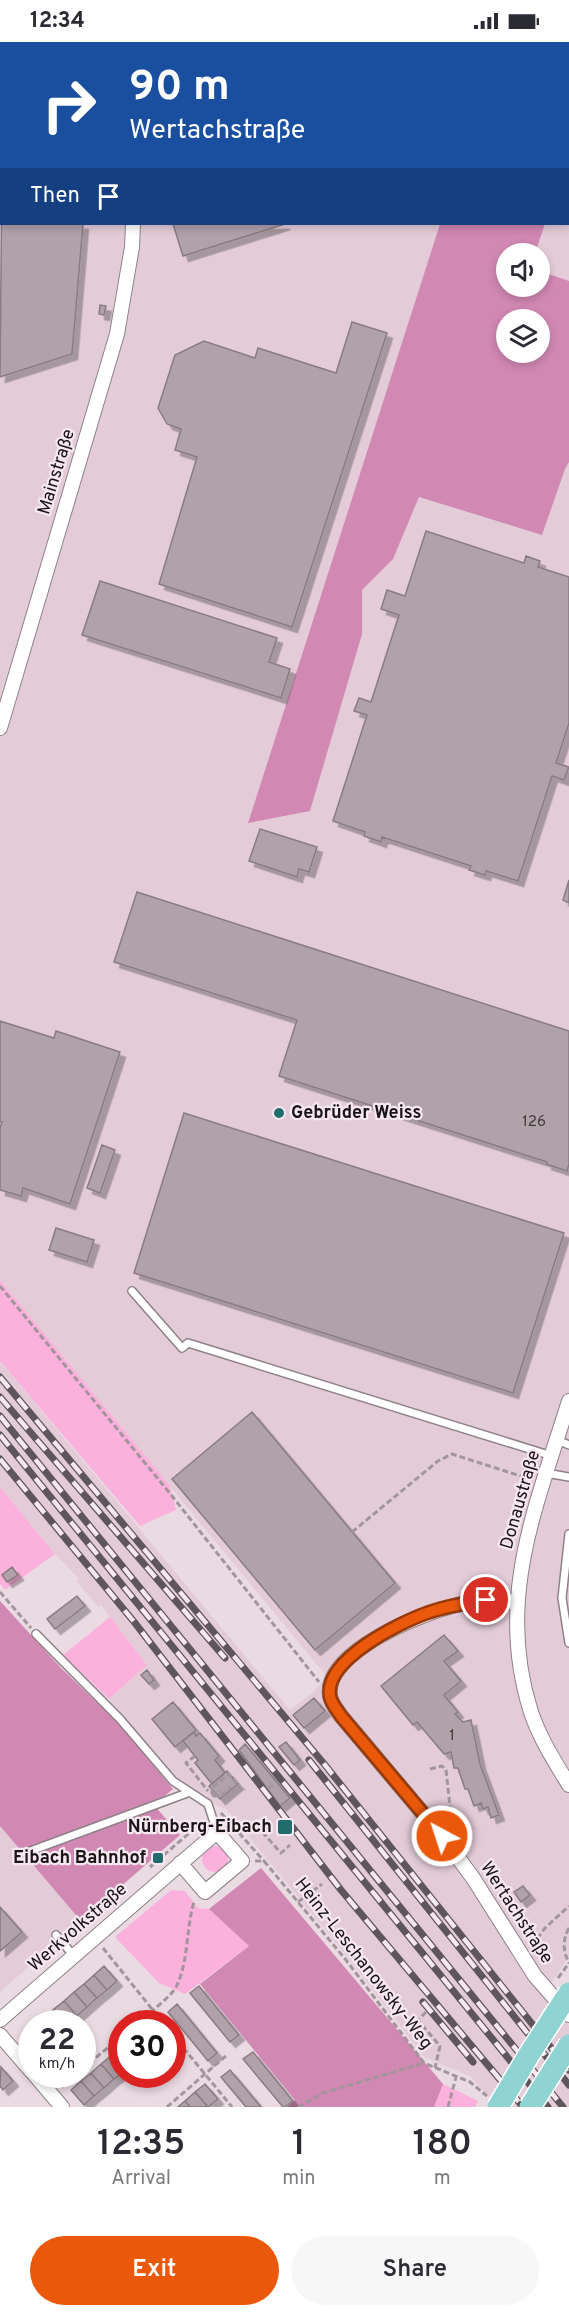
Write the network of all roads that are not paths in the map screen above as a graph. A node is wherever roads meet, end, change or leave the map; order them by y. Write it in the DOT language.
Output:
graph roads {
  1 [pos="133,225"];
  2 [pos="0,728"];
  3 [pos="132,1291"];
  4 [pos="569,1401"];
  5 [pos="563,1443"];
  6 [pos="552,1456"];
  7 [pos="569,1477"];
  8 [pos="545,1478"];
  9 [pos="569,1534"];
  10 [pos="565,1598"];
  11 [pos="517,1602"];
  12 [pos="36,1634"];
  13 [pos="569,1643"];
  14 [pos="568,1783"];
  15 [pos="190,1792"];
  16 [pos="217,1832"];
  17 [pos="25,1853"];
  18 [pos="180,1863"];
  19 [pos="56,1935"];
  20 [pos="73,1955"];
  21 [pos="569,1993"];
  22 [pos="569,2015"];
  23 [pos="0,2020"];
  24 [pos="0,2035"];
  25 [pos="569,2045"];
  26 [pos="18,2056"];
  27 [pos="46,2088"];
  28 [pos="495,2104"];
  29 [pos="62,2107"];
  30 [pos="530,2107"];
  1 -- 2 [label="street, Mainstraße"];
  3 -- 6 [label="lane"];
  4 -- 5 [label="street, Donaustraße"];
  5 -- 6 [label="street, Donaustraße"];
  6 -- 8 [label="street, Donaustraße"];
  7 -- 8 [label="lane"];
  8 -- 11 [label="street, Donaustraße"];
  9 -- 10 [label="lane"];
  10 -- 13 [label="lane"];
  11 -- 14 [label="street, Donaustraße"];
  11 -- 22 [label="street, Wertachstraße"];
  12 -- 15 [label="lane"];
  15 -- 16 [label="lane"];
  15 -- 17 [label="lane"];
  16 -- 18 [label="street, Werkvolkstraße"];
  16 -- 18 [label="street"];
  18 -- 20 [label="street, Werkvolkstraße"];
  19 -- 20 [label="lane"];
  20 -- 23 [label="street, Werkvolkstraße"];
  21 -- 28 [label="main road, bridge"];
  24 -- 26 [label="street"];
  25 -- 30 [label="main road, bridge"];
  27 -- 29 [label="street"];
}
